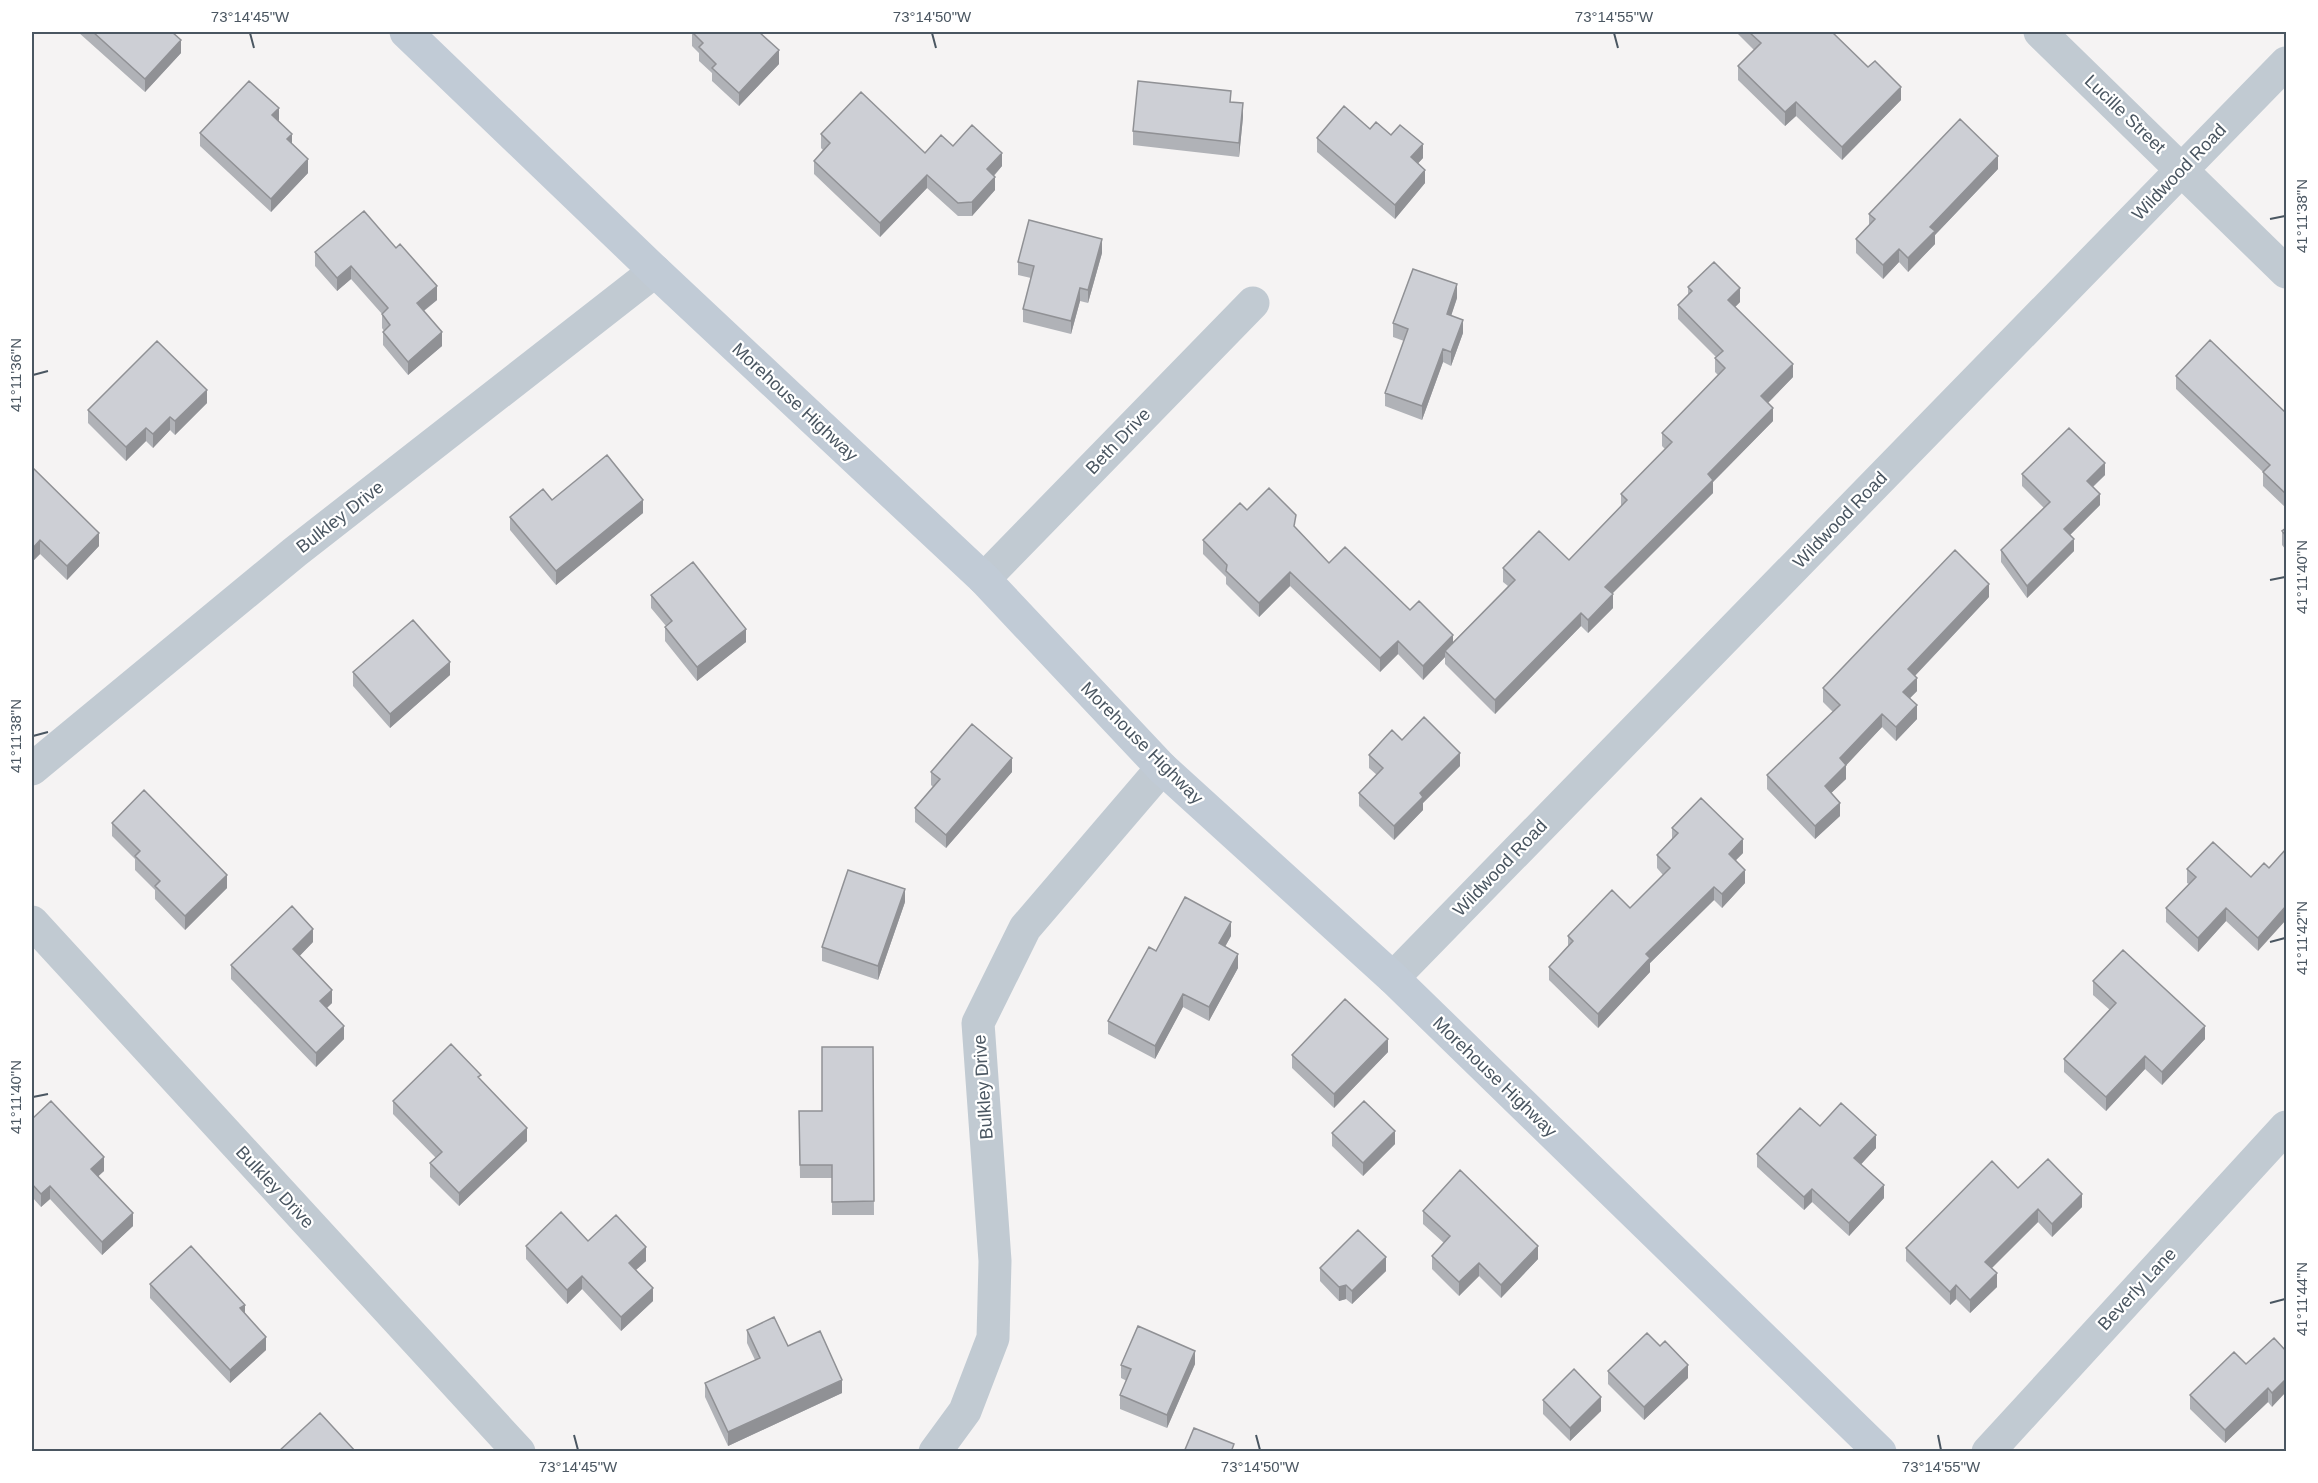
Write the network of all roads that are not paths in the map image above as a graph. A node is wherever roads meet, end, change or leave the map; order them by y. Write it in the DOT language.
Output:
graph roads {
  1 [pos="406,32"];
  2 [pos="2040,32"];
  3 [pos="2286,63"];
  4 [pos="2183,169"];
  5 [pos="655,271"];
  6 [pos="2286,272"];
  7 [pos="1253,303"];
  8 [pos="984,579"];
  9 [pos="1162,768"];
  10 [pos="32,769"];
  11 [pos="32,922"];
  12 [pos="1393,978"];
  13 [pos="2286,1127"];
  14 [pos="519,1452"];
  15 [pos="935,1452"];
  16 [pos="1880,1452"];
  17 [pos="1988,1452"];
  1 -- 5 [label="street, Morehouse Highway"];
  2 -- 4 [label="street, Lucille Street"];
  3 -- 4 [label="street, Wildwood Road"];
  4 -- 6 [label="street, Lucille Street"];
  4 -- 12 [label="street, Wildwood Road"];
  5 -- 8 [label="street, Morehouse Highway"];
  5 -- 10 [label="street, Bulkley Drive"];
  7 -- 8 [label="street, Beth Drive"];
  8 -- 9 [label="street, Morehouse Highway"];
  9 -- 12 [label="street, Morehouse Highway"];
  9 -- 15 [label="street, Bulkley Drive"];
  11 -- 14 [label="street, Bulkley Drive"];
  12 -- 16 [label="street, Morehouse Highway"];
  13 -- 17 [label="street, Beverly Lane"];
}
